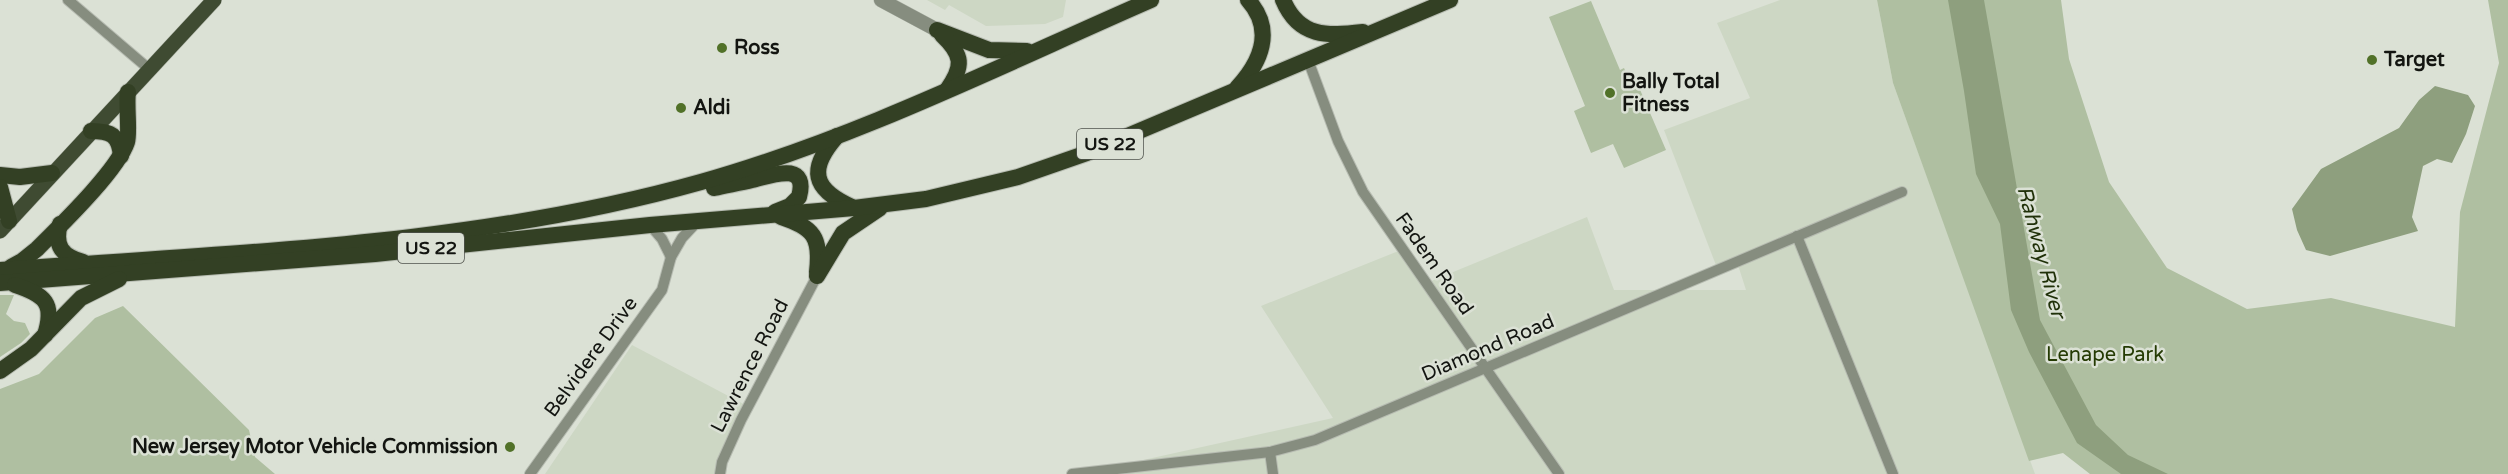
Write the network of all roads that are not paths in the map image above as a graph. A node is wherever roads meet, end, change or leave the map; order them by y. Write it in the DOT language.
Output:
graph roads {
  1 [pos="68,0"];
  2 [pos="214,0"];
  3 [pos="881,0"];
  4 [pos="1152,0"];
  5 [pos="1248,0"];
  6 [pos="1283,0"];
  7 [pos="1450,0"];
  8 [pos="937,30"];
  9 [pos="1378,30"];
  10 [pos="1037,50"];
  11 [pos="1308,60"];
  12 [pos="149,69"];
  13 [pos="947,90"];
  14 [pos="128,92"];
  15 [pos="1232,93"];
  16 [pos="91,131"];
  17 [pos="837,136"];
  18 [pos="121,156"];
  19 [pos="52,173"];
  20 [pos="0,175"];
  21 [pos="0,187"];
  22 [pos="1902,192"];
  23 [pos="642,197"];
  24 [pos="886,204"];
  25 [pos="854,208"];
  26 [pos="771,216"];
  27 [pos="698,221"];
  28 [pos="60,224"];
  29 [pos="650,225"];
  30 [pos="4,226"];
  31 [pos="1797,236"];
  32 [pos="671,257"];
  33 [pos="87,263"];
  34 [pos="137,272"];
  35 [pos="3,276"];
  36 [pos="817,276"];
  37 [pos="44,336"];
  38 [pos="1485,368"];
  39 [pos="0,371"];
  40 [pos="1270,452"];
  41 [pos="530,474"];
  42 [pos="720,474"];
  43 [pos="1072,474"];
  44 [pos="1273,474"];
  45 [pos="1559,474"];
  46 [pos="1893,474"];
  1 -- 12 [label="street"];
  2 -- 12 [label="main road"];
  3 -- 8 [label="street"];
  4 -- 10 [label="highway, US 22"];
  5 -- 15 [label="highway"];
  6 -- 9 [label="highway"];
  7 -- 9 [label="highway, US 22"];
  8 -- 10 [label="highway"];
  8 -- 13 [label="highway"];
  9 -- 11 [label="highway, US 22"];
  10 -- 13 [label="highway, US 22"];
  11 -- 15 [label="highway, US 22"];
  11 -- 38 [label="street, Fadem Road"];
  12 -- 14 [label="main road"];
  13 -- 17 [label="highway, US 22"];
  14 -- 16 [label="main road"];
  14 -- 18 [label="highway"];
  15 -- 24 [label="highway, US 22"];
  16 -- 18 [label="highway"];
  16 -- 19 [label="main road"];
  17 -- 23 [label="highway, US 22"];
  17 -- 25 [label="highway"];
  18 -- 28 [label="highway"];
  19 -- 20 [label="highway"];
  19 -- 30 [label="main road"];
  21 -- 30 [label="highway"];
  22 -- 31 [label="street, Diamond Road"];
  23 -- 26 [label="highway"];
  23 -- 33 [label="highway, US 22"];
  24 -- 25 [label="highway, US 22"];
  24 -- 36 [label="highway"];
  25 -- 26 [label="highway, US 22"];
  26 -- 27 [label="highway, US 22"];
  26 -- 36 [label="highway"];
  27 -- 29 [label="highway, US 22"];
  27 -- 32 [label="street, Belvidere Drive"];
  28 -- 33 [label="highway"];
  28 -- 35 [label="highway"];
  29 -- 32 [label="street"];
  29 -- 34 [label="highway, US 22"];
  31 -- 38 [label="street, Diamond Road"];
  31 -- 46 [label="street"];
  32 -- 41 [label="street, Belvidere Drive"];
  33 -- 35 [label="highway, US 22"];
  34 -- 35 [label="highway, US 22"];
  34 -- 37 [label="highway"];
  35 -- 37 [label="highway"];
  36 -- 42 [label="street, Lawrence Road"];
  37 -- 39 [label="highway"];
  38 -- 40 [label="street, Diamond Road"];
  38 -- 45 [label="street, Fadem Road"];
  40 -- 43 [label="street, Diamond Road"];
  40 -- 44 [label="street"];
}
